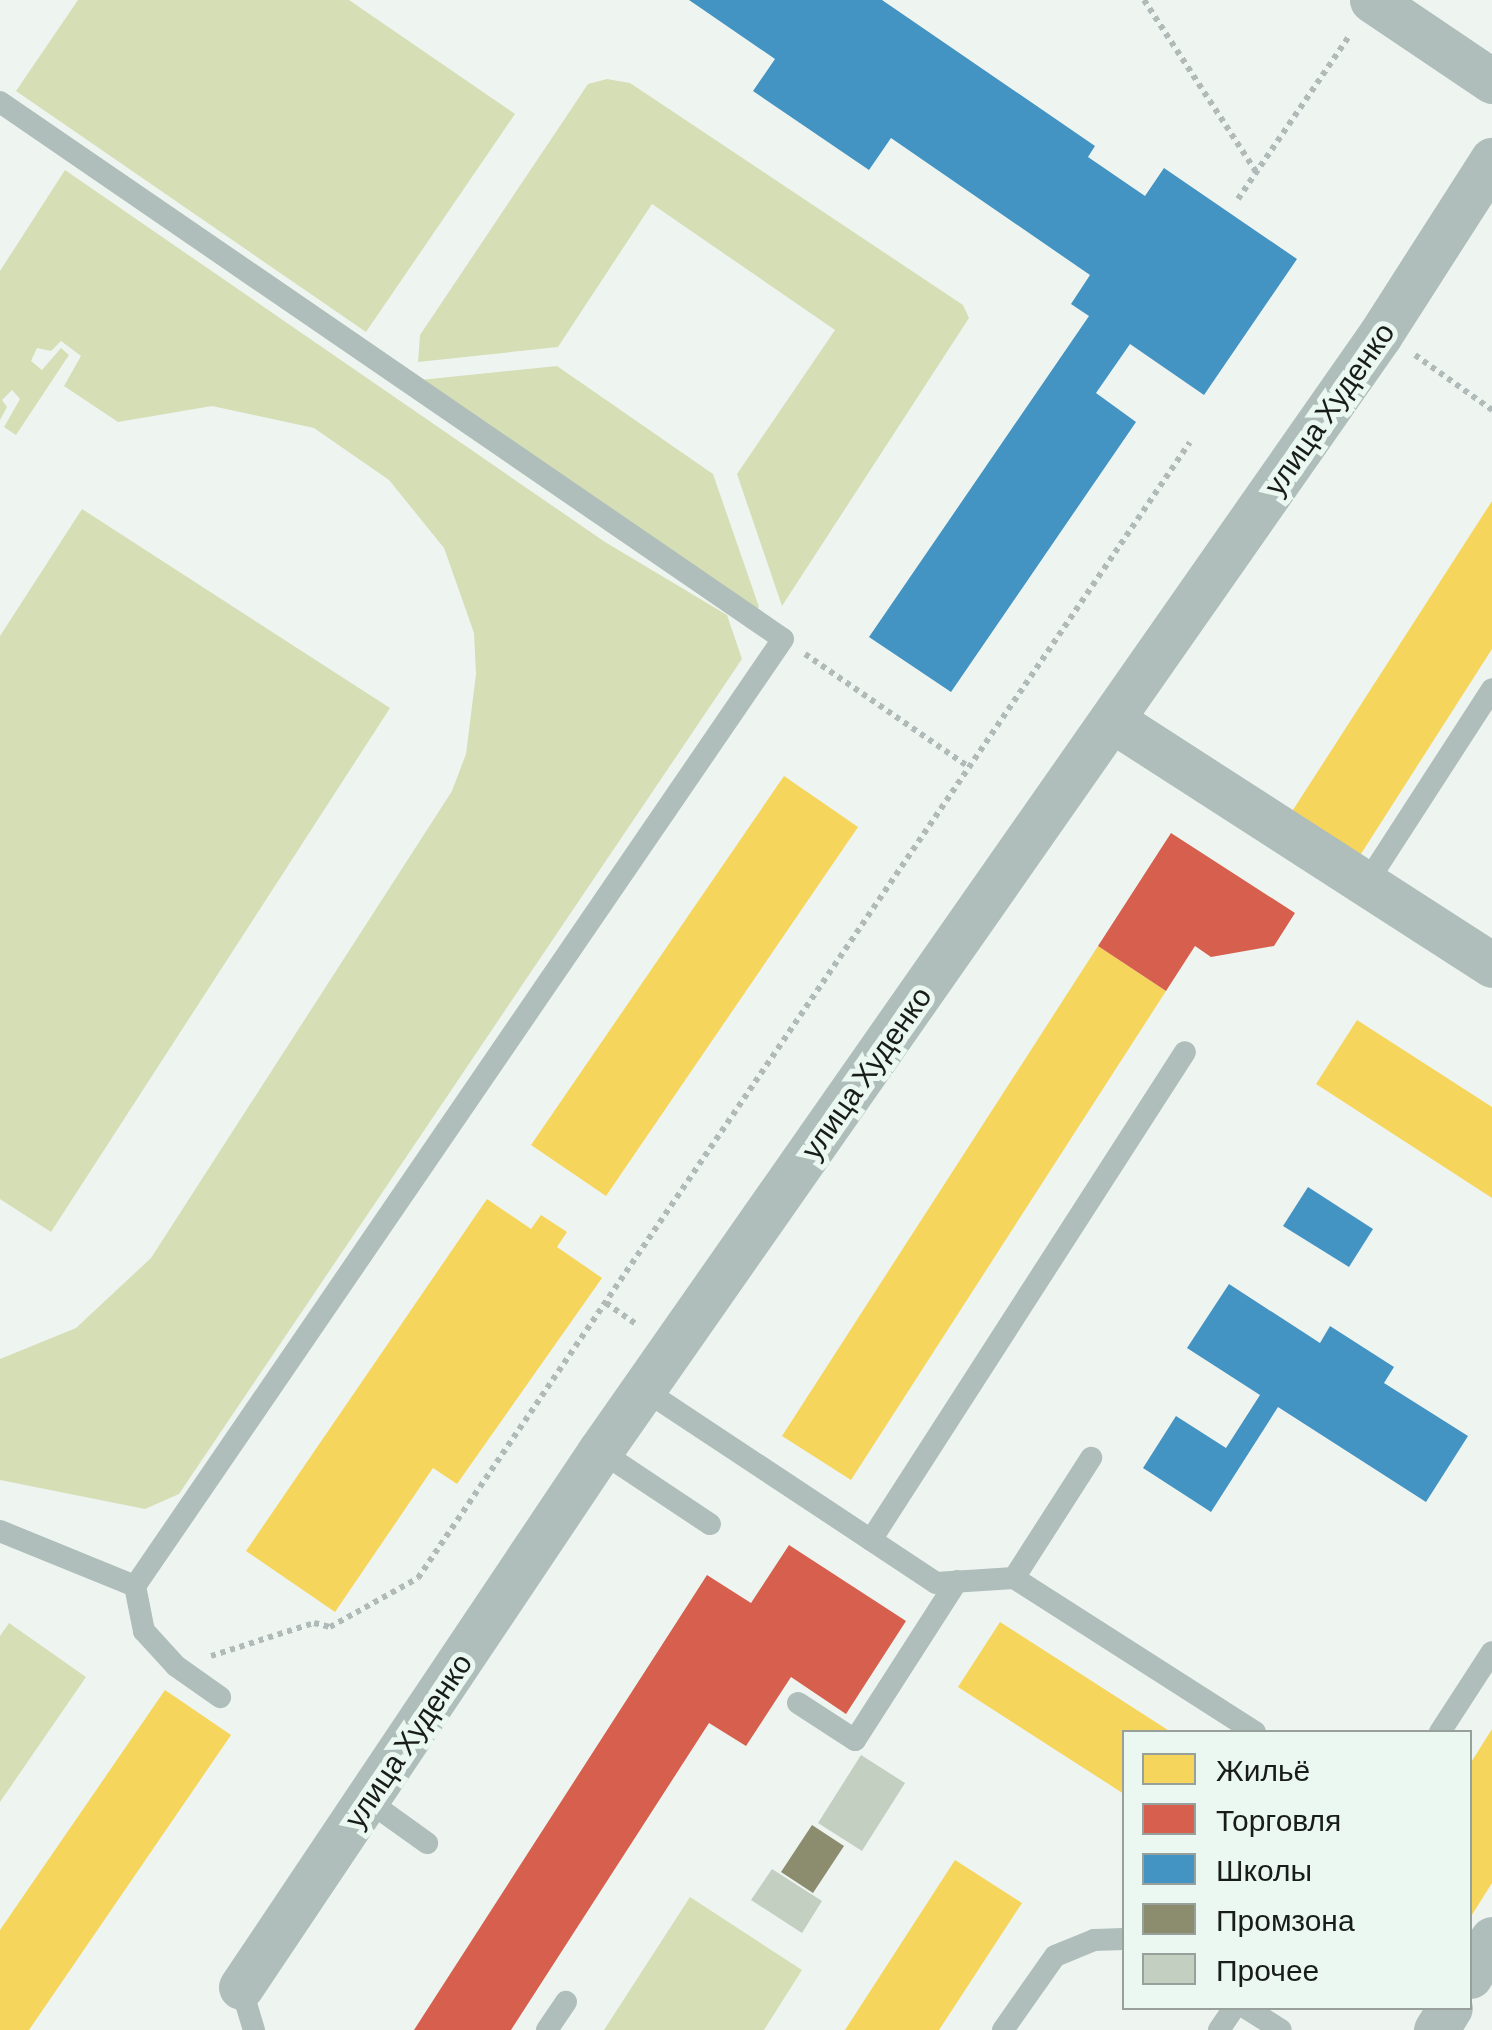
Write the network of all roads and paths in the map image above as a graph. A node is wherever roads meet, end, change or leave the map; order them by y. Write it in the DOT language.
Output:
graph roads {
  1 [pos="1144,0"];
  2 [pos="1373,0"];
  3 [pos="1492,81"];
  4 [pos="0,102"];
  5 [pos="1492,160"];
  6 [pos="1256,172"];
  7 [pos="1238,199"];
  8 [pos="1380,335"];
  9 [pos="1492,410"];
  10 [pos="1190,442"];
  11 [pos="783,640"];
  12 [pos="1492,689"];
  13 [pos="1112,720"];
  14 [pos="969,768"];
  15 [pos="1366,884"];
  16 [pos="1492,965"];
  17 [pos="1186,1052"];
  18 [pos="643,1389"];
  19 [pos="600,1451"];
  20 [pos="1091,1458"];
  21 [pos="710,1524"];
  22 [pos="0,1531"];
  23 [pos="871,1540"];
  24 [pos="1014,1578"];
  25 [pos="957,1582"];
  26 [pos="135,1586"];
  27 [pos="1492,1652"];
  28 [pos="176,1666"];
  29 [pos="220,1696"];
  30 [pos="798,1703"];
  31 [pos="1251,1730"];
  32 [pos="1441,1730"];
  33 [pos="367,1800"];
  34 [pos="427,1842"];
  35 [pos="1122,1939"];
  36 [pos="1492,1939"];
  37 [pos="1472,1973"];
  38 [pos="566,2002"];
  39 [pos="1249,2010"];
  40 [pos="250,2019"];
  41 [pos="548,2030"];
  42 [pos="1003,2030"];
  43 [pos="1281,2030"];
  1 -- 6 [label="path"];
  2 -- 3 [label="street"];
  2 -- 6 [label="path"];
  4 -- 11 [label="lane"];
  5 -- 8 [label="street, улица Худенко"];
  6 -- 7 [label="path"];
  8 -- 9 [label="path"];
  8 -- 13 [label="street, улица Худенко"];
  10 -- 14 [label="path"];
  11 -- 14 [label="path"];
  11 -- 26 [label="lane"];
  12 -- 15 [label="lane"];
  13 -- 15 [label="street"];
  13 -- 18 [label="street, улица Худенко"];
  14 -- 28 [label="path"];
  15 -- 16 [label="street"];
  17 -- 23 [label="lane"];
  18 -- 19 [label="street, улица Худенко"];
  18 -- 23 [label="lane"];
  19 -- 21 [label="lane"];
  19 -- 33 [label="street, улица Худенко"];
  20 -- 24 [label="lane"];
  22 -- 26 [label="lane"];
  23 -- 25 [label="lane"];
  24 -- 25 [label="lane"];
  24 -- 31 [label="lane"];
  25 -- 30 [label="lane"];
  26 -- 28 [label="lane"];
  27 -- 32 [label="lane"];
  28 -- 29 [label="lane"];
  33 -- 34 [label="lane"];
  33 -- 40 [label="street, улица Худенко"];
  35 -- 42 [label="lane"];
  36 -- 37 [label="street"];
  38 -- 41 [label="lane"];
  39 -- 43 [label="lane"];
}
